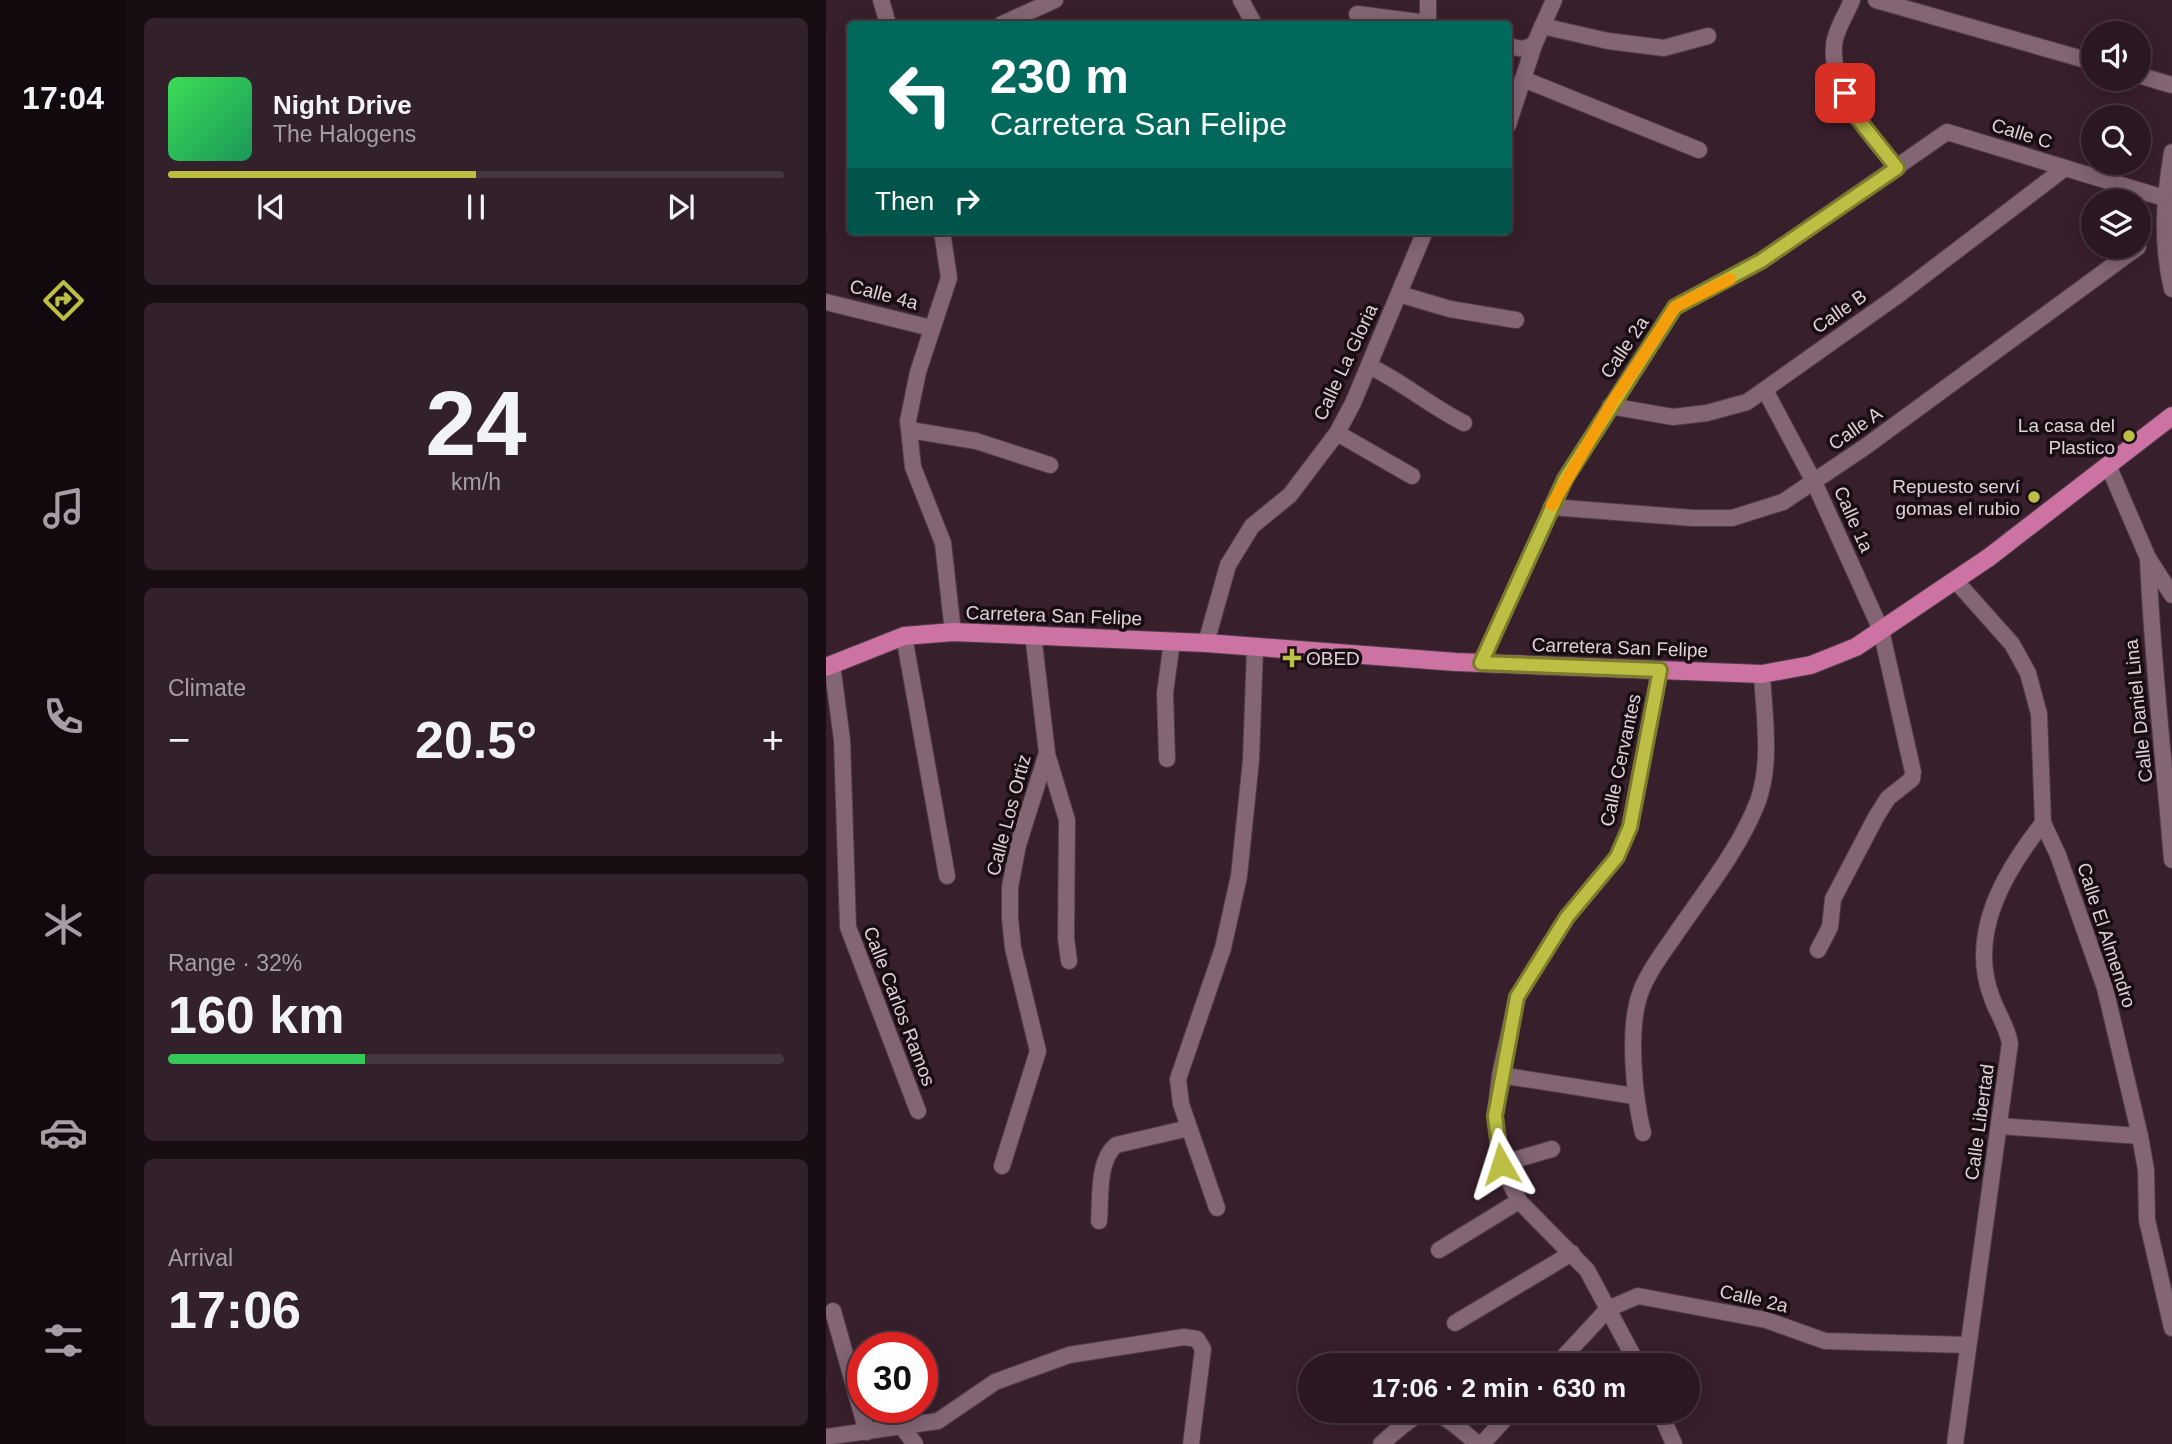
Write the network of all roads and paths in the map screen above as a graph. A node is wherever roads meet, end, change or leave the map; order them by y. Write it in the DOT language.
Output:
graph roads {
  1 [pos="1055,0"];
  2 [pos="1241,0"];
  3 [pos="1428,0"];
  4 [pos="1554,0"];
  5 [pos="1853,0"];
  6 [pos="1876,0"];
  7 [pos="882,1"];
  8 [pos="1357,14"];
  9 [pos="887,21"];
  10 [pos="1009,21"];
  11 [pos="1252,21"];
  12 [pos="1406,21"];
  13 [pos="1427,21"];
  14 [pos="1542,26"];
  15 [pos="1708,36"];
  16 [pos="1534,45"];
  17 [pos="1512,47"];
  18 [pos="2081,59"];
  19 [pos="1523,79"];
  20 [pos="2151,79"];
  21 [pos="2172,85"];
  22 [pos="1512,113"];
  23 [pos="1947,132"];
  24 [pos="1699,150"];
  25 [pos="2172,152"];
  26 [pos="1897,168"];
  27 [pos="2065,168"];
  28 [pos="2164,198"];
  29 [pos="2164,227"];
  30 [pos="943,235"];
  31 [pos="1423,235"];
  32 [pos="2151,236"];
  33 [pos="2120,259"];
  34 [pos="2172,289"];
  35 [pos="1399,294"];
  36 [pos="826,302"];
  37 [pos="1516,320"];
  38 [pos="931,328"];
  39 [pos="1369,366"];
  40 [pos="1765,390"];
  41 [pos="1610,406"];
  42 [pos="2172,416"];
  43 [pos="1464,424"];
  44 [pos="909,430"];
  45 [pos="1336,433"];
  46 [pos="1050,465"];
  47 [pos="2108,465"];
  48 [pos="1412,476"];
  49 [pos="1814,482"];
  50 [pos="1551,507"];
  51 [pos="2148,558"];
  52 [pos="1955,580"];
  53 [pos="2172,595"];
  54 [pos="1881,630"];
  55 [pos="953,632"];
  56 [pos="1033,634"];
  57 [pos="904,636"];
  58 [pos="1172,641"];
  59 [pos="1206,643"];
  60 [pos="1255,647"];
  61 [pos="1481,663"];
  62 [pos="829,665"];
  63 [pos="1660,670"];
  64 [pos="1762,674"];
  65 [pos="1047,753"];
  66 [pos="1167,759"];
  67 [pos="2043,823"];
  68 [pos="2172,860"];
  69 [pos="947,876"];
  70 [pos="1818,950"];
  71 [pos="1069,961"];
  72 [pos="1500,1075"];
  73 [pos="1634,1096"];
  74 [pos="918,1111"];
  75 [pos="1999,1126"];
  76 [pos="1189,1128"];
  77 [pos="1643,1133"];
  78 [pos="2140,1136"];
  79 [pos="1552,1149"];
  80 [pos="1501,1164"];
  81 [pos="1002,1167"];
  82 [pos="1519,1201"];
  83 [pos="1217,1208"];
  84 [pos="1099,1221"];
  85 [pos="1439,1250"];
  86 [pos="1572,1253"];
  87 [pos="1608,1309"];
  88 [pos="833,1311"];
  89 [pos="1455,1323"];
  90 [pos="2172,1328"];
  91 [pos="1968,1345"];
  92 [pos="1567,1353"];
  93 [pos="1632,1353"];
  94 [pos="1500,1423"];
  95 [pos="1665,1423"];
  96 [pos="902,1427"];
  97 [pos="867,1432"];
  98 [pos="826,1437"];
  99 [pos="915,1444"];
  100 [pos="1191,1444"];
  101 [pos="1381,1444"];
  102 [pos="1480,1444"];
  103 [pos="1674,1444"];
  104 [pos="1955,1444"];
  1 -- 10 [label="street"];
  2 -- 11 [label="street"];
  3 -- 13 [label="street"];
  4 -- 14 [label="street"];
  5 -- 26 [label="street"];
  6 -- 18 [label="street"];
  7 -- 9 [label="street"];
  8 -- 12 [label="street"];
  14 -- 15 [label="street"];
  14 -- 16 [label="street"];
  16 -- 17 [label="street"];
  16 -- 19 [label="street"];
  19 -- 22 [label="street"];
  19 -- 24 [label="street"];
  20 -- 21 [label="street"];
  23 -- 26 [label="street, Calle 2a"];
  23 -- 27 [label="street, Calle C"];
  25 -- 28 [label="street"];
  26 -- 41 [label="street, Calle 2a"];
  27 -- 28 [label="street, Calle C"];
  27 -- 40 [label="street, Calle B"];
  28 -- 29 [label="street"];
  29 -- 32 [label="street, Calle A"];
  29 -- 34 [label="street"];
  30 -- 38 [label="street"];
  31 -- 35 [label="street, Calle La Gloria"];
  33 -- 49 [label="street, Calle A"];
  35 -- 37 [label="street"];
  35 -- 39 [label="street, Calle La Gloria"];
  36 -- 38 [label="street, Calle 4a"];
  38 -- 44 [label="street"];
  39 -- 43 [label="street"];
  39 -- 45 [label="street, Calle La Gloria"];
  40 -- 41 [label="street, Calle B"];
  40 -- 49 [label="street, Calle 1a"];
  41 -- 50 [label="street, Calle 2a"];
  42 -- 47 [label="main road, Carretera San Felipe"];
  44 -- 46 [label="street"];
  44 -- 55 [label="street"];
  45 -- 48 [label="street"];
  45 -- 59 [label="street, Calle La Gloria"];
  47 -- 51 [label="street"];
  47 -- 52 [label="main road, Carretera San Felipe"];
  49 -- 50 [label="street, Calle A"];
  49 -- 54 [label="street, Calle 1a"];
  50 -- 61 [label="street, Calle 2a"];
  51 -- 53 [label="street"];
  51 -- 68 [label="street, Calle Daniel Lina"];
  52 -- 54 [label="main road, Carretera San Felipe"];
  52 -- 67 [label="street, Calle El Almendro"];
  54 -- 64 [label="main road, Carretera San Felipe"];
  54 -- 70 [label="street, Calle 1a"];
  55 -- 56 [label="main road, Carretera San Felipe"];
  55 -- 57 [label="main road, Carretera San Felipe"];
  56 -- 58 [label="main road, Carretera San Felipe"];
  56 -- 65 [label="street, Calle Los Ortiz"];
  57 -- 62 [label="main road, Carretera San Felipe"];
  57 -- 69 [label="street"];
  58 -- 59 [label="main road, Carretera San Felipe"];
  58 -- 66 [label="street"];
  59 -- 60 [label="main road, Carretera San Felipe"];
  60 -- 61 [label="main road, Carretera San Felipe"];
  60 -- 76 [label="street"];
  61 -- 63 [label="main road, Carretera San Felipe"];
  62 -- 74 [label="street, Calle Carlos Ramos"];
  63 -- 64 [label="main road, Carretera San Felipe"];
  63 -- 72 [label="street, Calle Cervantes"];
  64 -- 73 [label="street"];
  65 -- 71 [label="street"];
  65 -- 81 [label="street, Calle Los Ortiz"];
  67 -- 75 [label="street, Calle Libertad"];
  67 -- 78 [label="street, Calle El Almendro"];
  72 -- 73 [label="street"];
  72 -- 80 [label="street, Calle Cervantes"];
  73 -- 77 [label="street"];
  75 -- 78 [label="street"];
  75 -- 91 [label="street, Calle Libertad"];
  76 -- 83 [label="street"];
  76 -- 84 [label="street"];
  78 -- 90 [label="street, Calle El Almendro"];
  79 -- 80 [label="street"];
  80 -- 82 [label="street, Calle Cervantes"];
  82 -- 85 [label="street"];
  82 -- 86 [label="street, Calle Cervantes"];
  86 -- 87 [label="street, Calle Cervantes"];
  86 -- 89 [label="street"];
  87 -- 91 [label="street, Calle 2a"];
  87 -- 92 [label="street, Calle 2a"];
  87 -- 93 [label="street, Calle Cervantes"];
  88 -- 97 [label="street"];
  91 -- 104 [label="street, Calle Libertad"];
  94 -- 102 [label="street"];
  95 -- 103 [label="street"];
  96 -- 97 [label="street"];
  96 -- 99 [label="street"];
  96 -- 100 [label="street"];
  97 -- 98 [label="street"];
  101 -- 102 [label="street"];
}
